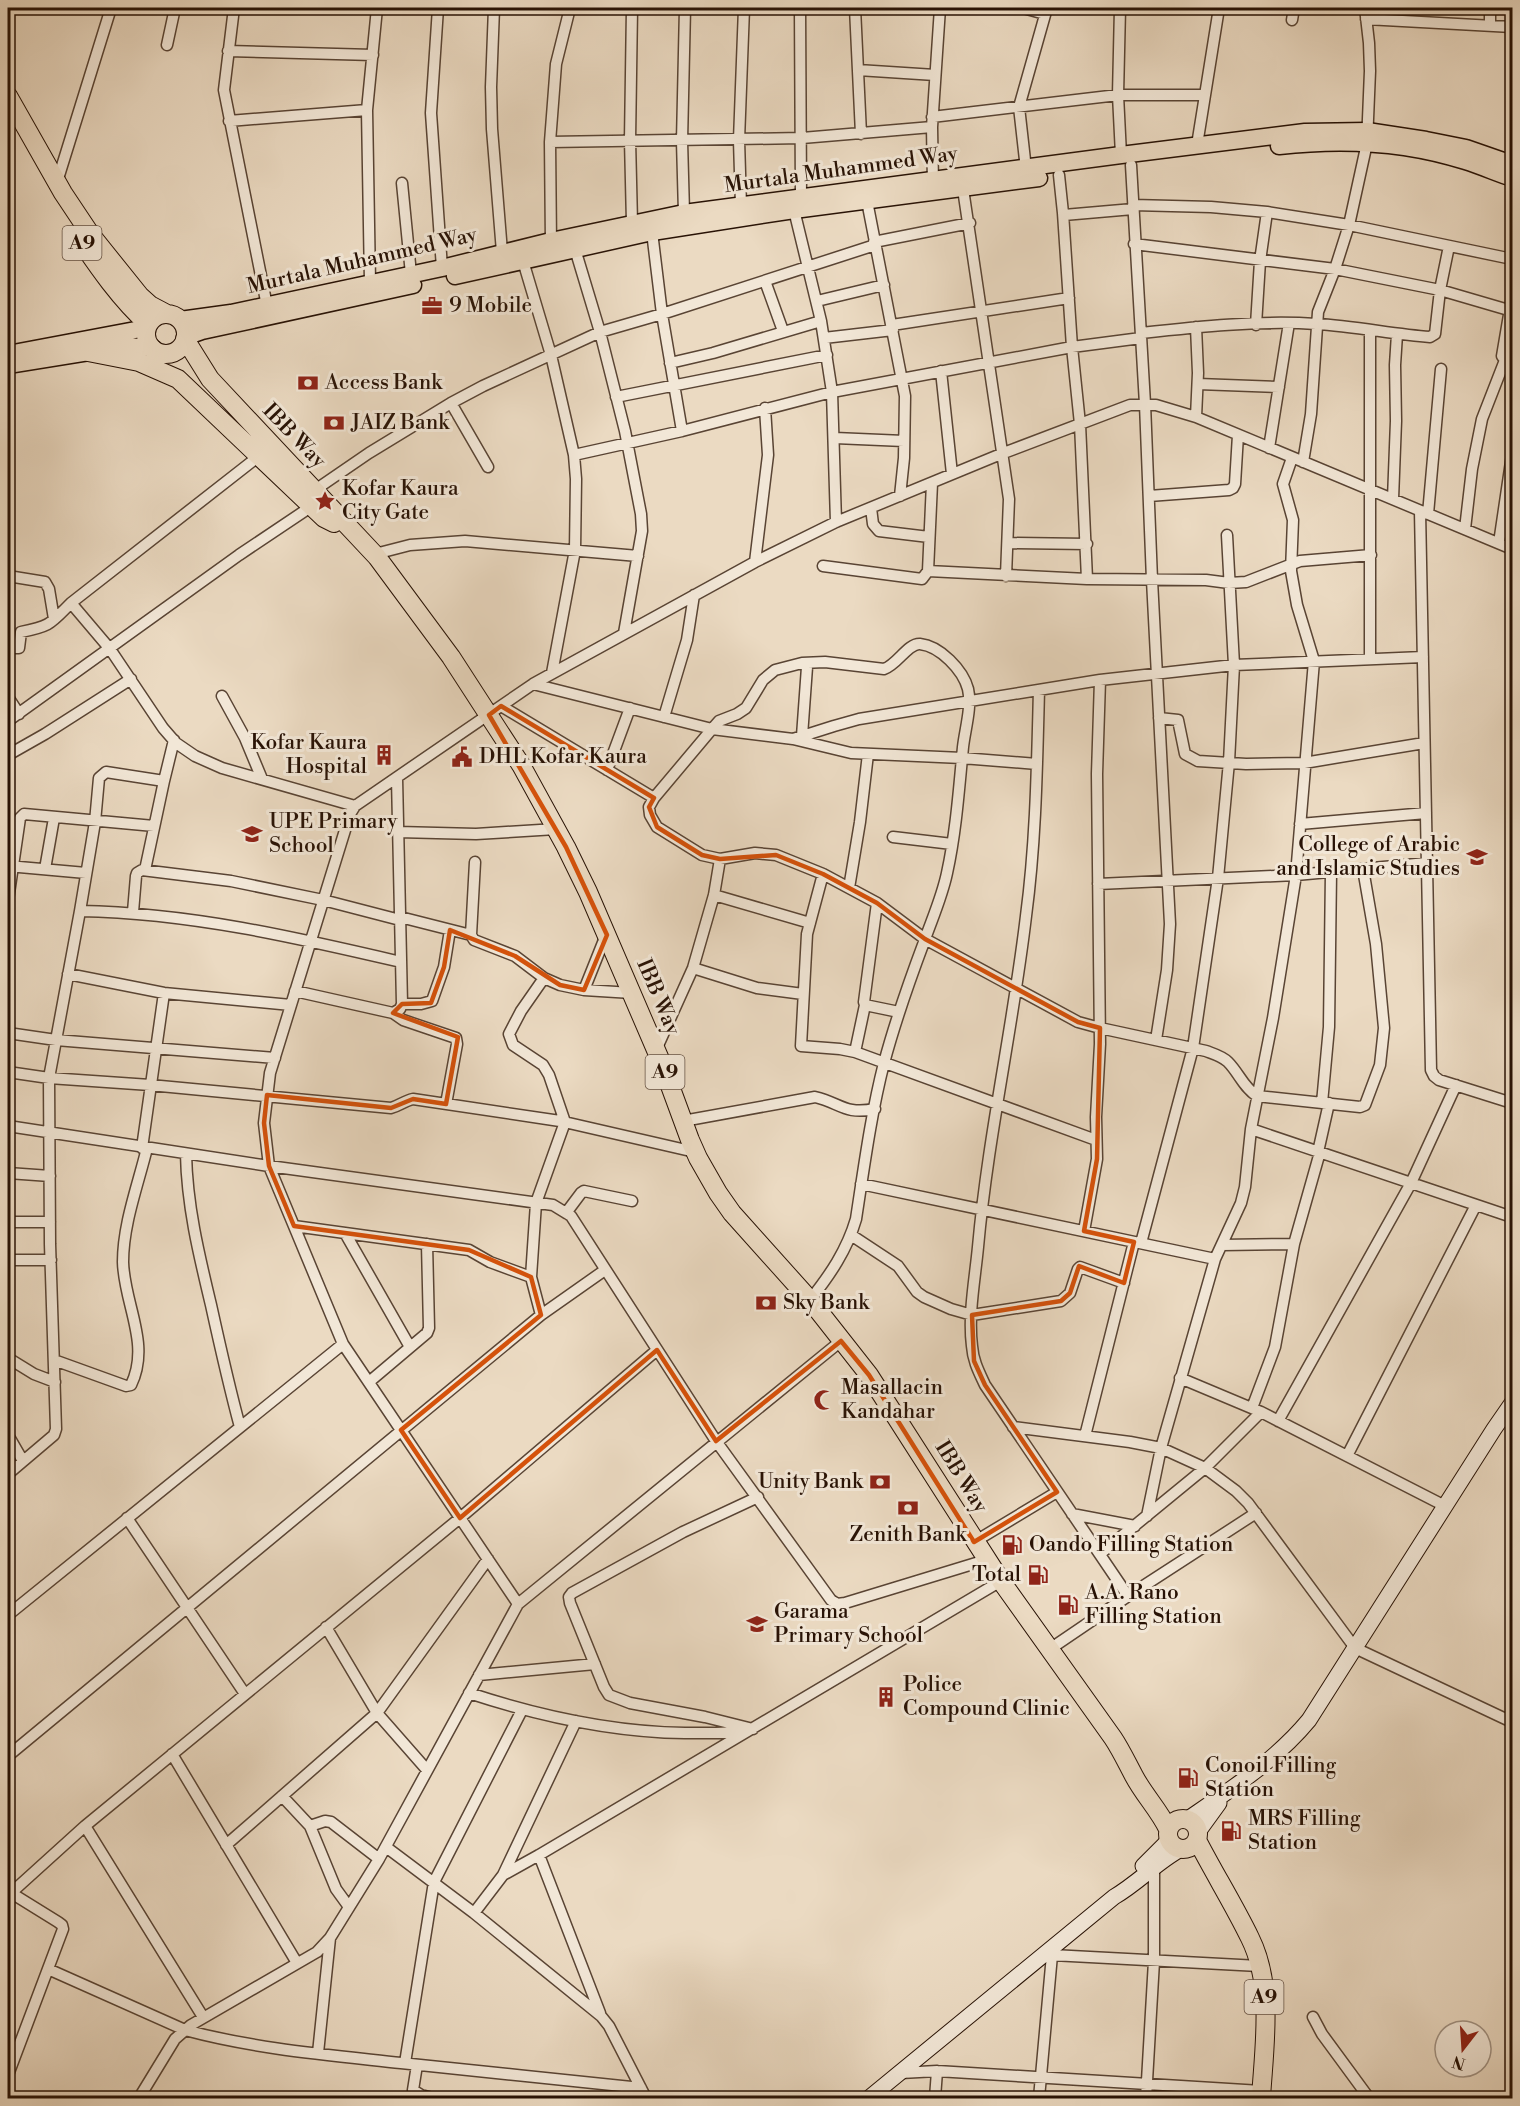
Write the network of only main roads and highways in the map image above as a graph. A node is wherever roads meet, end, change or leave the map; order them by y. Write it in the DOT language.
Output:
graph roads {
  1 [pos="9,106"];
  2 [pos="1367,137"];
  3 [pos="33,154"];
  4 [pos="1126,160"];
  5 [pos="1512,164"];
  6 [pos="1512,178"];
  7 [pos="933,186"];
  8 [pos="798,204"];
  9 [pos="551,247"];
  10 [pos="147,326"];
  11 [pos="179,328"];
  12 [pos="161,351"];
  13 [pos="88,352"];
  14 [pos="8,354"];
  15 [pos="8,365"];
  16 [pos="210,379"];
  17 [pos="313,498"];
  18 [pos="1261,2095"];
  1 -- 3 [label="highway, A9"];
  2 -- 4 [label="main road, Murtala Muhammed Way"];
  2 -- 4 [label="main road, Murtala Muhammed Way"];
  2 -- 5 [label="main road, Murtala Muhammed Way"];
  2 -- 6 [label="main road, Murtala Muhammed Way"];
  3 -- 10 [label="highway, A9"];
  3 -- 11 [label="highway, A9"];
  4 -- 7 [label="main road, Murtala Muhammed Way"];
  4 -- 7 [label="main road, Murtala Muhammed Way"];
  7 -- 8 [label="main road, Murtala Muhammed Way"];
  7 -- 8 [label="main road, Murtala Muhammed Way"];
  8 -- 9 [label="main road, Murtala Muhammed Way"];
  8 -- 9 [label="main road, Murtala Muhammed Way"];
  9 -- 11 [label="main road, Murtala Muhammed Way"];
  9 -- 11 [label="main road, Murtala Muhammed Way"];
  10 -- 11 [label="highway"];
  10 -- 12 [label="highway, A9"];
  10 -- 14 [label="main road"];
  11 -- 12 [label="highway"];
  11 -- 16 [label="highway, IBB Way / A9"];
  12 -- 13 [label="main road"];
  12 -- 16 [label="highway, IBB Way / A9"];
  13 -- 15 [label="main road"];
  13 -- 17 [label="highway"];
  16 -- 17 [label="highway, IBB Way / A9"];
  17 -- 18 [label="highway, IBB Way / A9"];
}
